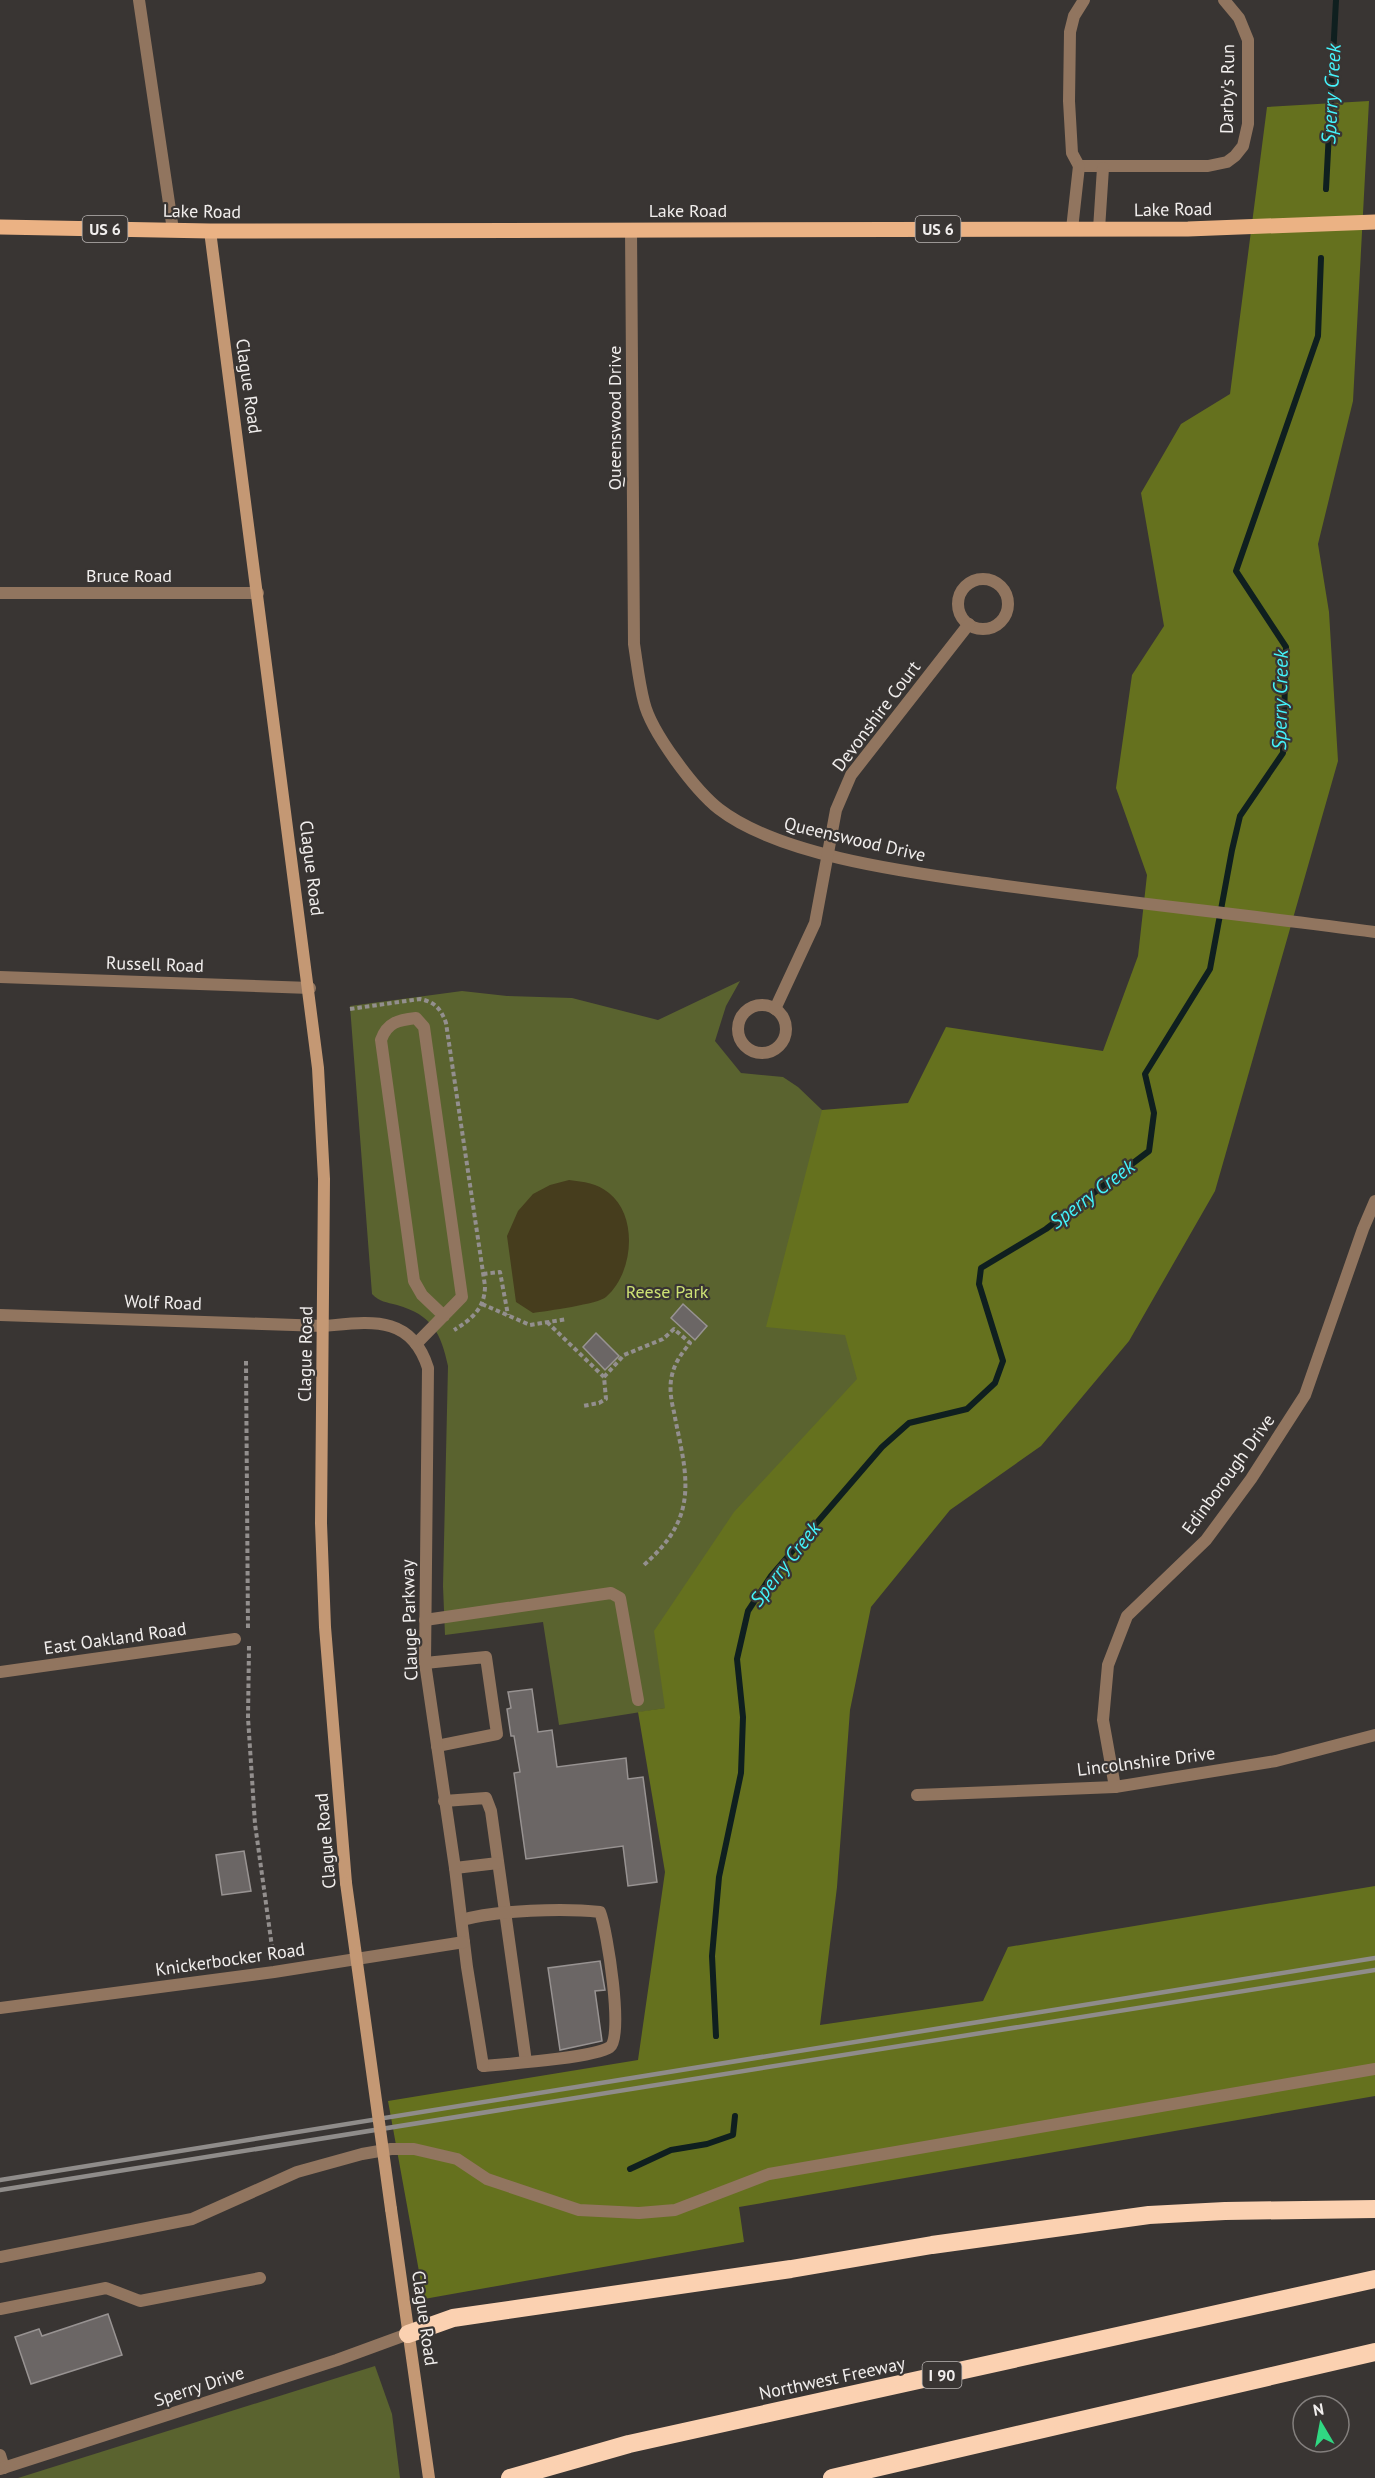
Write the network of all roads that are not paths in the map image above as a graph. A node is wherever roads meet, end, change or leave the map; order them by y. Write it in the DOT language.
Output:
graph roads {
  1 [pos="139,0"];
  2 [pos="1224,0"];
  3 [pos="1081,2"];
  4 [pos="1079,166"];
  5 [pos="1103,168"];
  6 [pos="1375,222"];
  7 [pos="0,227"];
  8 [pos="631,229"];
  9 [pos="1072,229"];
  10 [pos="1099,229"];
  11 [pos="173,230"];
  12 [pos="210,231"];
  13 [pos="0,593"];
  14 [pos="258,593"];
  15 [pos="969,624"];
  16 [pos="829,855"];
  17 [pos="1375,932"];
  18 [pos="0,977"];
  19 [pos="310,987"];
  20 [pos="775,1009"];
  21 [pos="1375,1201"];
  22 [pos="0,1315"];
  23 [pos="444,1316"];
  24 [pos="324,1326"];
  25 [pos="416,1344"];
  26 [pos="425,1620"];
  27 [pos="235,1639"];
  28 [pos="425,1663"];
  29 [pos="0,1672"];
  30 [pos="638,1700"];
  31 [pos="1375,1735"];
  32 [pos="437,1746"];
  33 [pos="1115,1787"];
  34 [pos="917,1795"];
  35 [pos="444,1801"];
  36 [pos="498,1863"];
  37 [pos="455,1868"];
  38 [pos="505,1914"];
  39 [pos="462,1920"];
  40 [pos="464,1942"];
  41 [pos="0,2008"];
  42 [pos="526,2062"];
  43 [pos="1375,2069"];
  44 [pos="1375,2209"];
  45 [pos="0,2257"];
  46 [pos="260,2278"];
  47 [pos="1375,2279"];
  48 [pos="0,2309"];
  49 [pos="408,2334"];
  50 [pos="1375,2352"];
  51 [pos="0,2455"];
  52 [pos="2,2468"];
  53 [pos="429,2478"];
  54 [pos="510,2478"];
  55 [pos="832,2478"];
  1 -- 11 [label="street"];
  2 -- 5 [label="street, Darby's Run"];
  3 -- 4 [label="street"];
  4 -- 5 [label="street, Darby's Run"];
  4 -- 9 [label="street"];
  5 -- 10 [label="street"];
  6 -- 10 [label="main road, Lake Road / US 6"];
  7 -- 11 [label="main road, Lake Road / US 6"];
  8 -- 9 [label="main road, Lake Road / US 6"];
  8 -- 12 [label="main road, Lake Road / US 6"];
  8 -- 16 [label="street, Queenswood Drive"];
  9 -- 10 [label="main road, Lake Road / US 6"];
  11 -- 12 [label="main road, Lake Road / US 6"];
  12 -- 14 [label="main road, Clague Road"];
  13 -- 14 [label="street, Bruce Road"];
  14 -- 19 [label="main road, Clague Road"];
  15 -- 15 [label="street"];
  15 -- 16 [label="street, Devonshire Court"];
  16 -- 17 [label="street, Queenswood Drive"];
  16 -- 20 [label="street, Devonshire Court"];
  18 -- 19 [label="street, Russell Road"];
  19 -- 24 [label="main road, Clague Road"];
  20 -- 20 [label="street"];
  21 -- 33 [label="street, Edinborough Drive"];
  22 -- 24 [label="street, Wolf Road"];
  23 -- 23 [label="street"];
  23 -- 25 [label="street"];
  24 -- 25 [label="street, Clauge Parkway"];
  24 -- 49 [label="main road, Clague Road, bridge"];
  25 -- 26 [label="street, Clauge Parkway"];
  26 -- 28 [label="street, Clauge Parkway"];
  26 -- 30 [label="street"];
  27 -- 29 [label="street, East Oakland Road"];
  28 -- 32 [label="street, Clauge Parkway"];
  28 -- 32 [label="street"];
  31 -- 33 [label="street, Lincolnshire Drive"];
  32 -- 35 [label="street, Clauge Parkway"];
  33 -- 34 [label="street, Lincolnshire Drive"];
  35 -- 36 [label="street"];
  35 -- 37 [label="street, Clauge Parkway"];
  36 -- 37 [label="street"];
  36 -- 38 [label="street"];
  37 -- 39 [label="street, Clauge Parkway"];
  38 -- 39 [label="street"];
  38 -- 42 [label="street"];
  38 -- 42 [label="street"];
  39 -- 40 [label="street, Clauge Parkway"];
  40 -- 41 [label="street, Knickerbocker Road"];
  40 -- 42 [label="street, Clauge Parkway"];
  43 -- 45 [label="street"];
  44 -- 49 [label="highway"];
  46 -- 48 [label="street"];
  47 -- 54 [label="highway, Northwest Freeway / I 90"];
  49 -- 52 [label="street, Sperry Drive"];
  49 -- 53 [label="main road, Clague Road"];
  50 -- 55 [label="highway"];
  51 -- 52 [label="street"];
}
